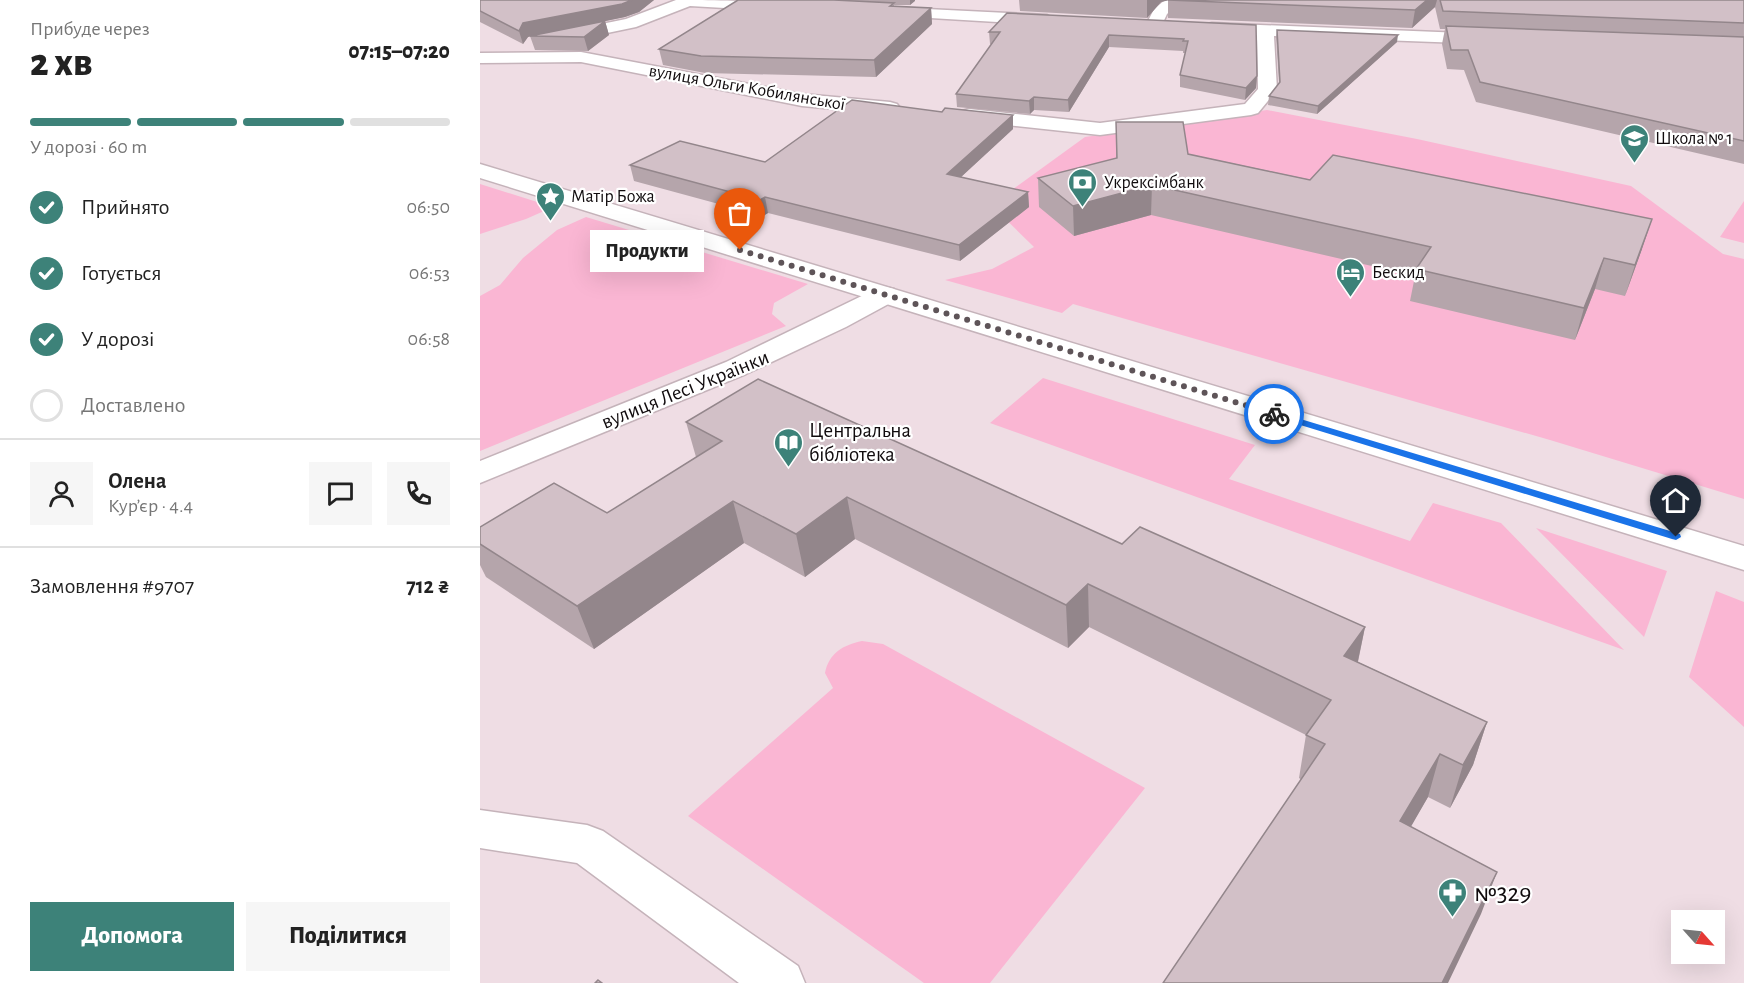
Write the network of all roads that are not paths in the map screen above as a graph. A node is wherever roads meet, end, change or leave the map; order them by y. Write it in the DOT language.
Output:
graph roads {
  1 [pos="1175,0"];
  2 [pos="690,1"];
  3 [pos="795,7"];
  4 [pos="866,10"];
  5 [pos="1062,21"];
  6 [pos="1176,26"];
  7 [pos="1198,27"];
  8 [pos="1265,30"];
  9 [pos="1502,39"];
  10 [pos="480,53"];
  11 [pos="480,58"];
  12 [pos="905,109"];
  13 [pos="951,114"];
  14 [pos="480,171"];
  15 [pos="885,295"];
  16 [pos="480,473"];
  17 [pos="1744,558"];
  18 [pos="480,829"];
  19 [pos="780,983"];
  1 -- 6 [label="street"];
  2 -- 3 [label="street"];
  2 -- 10 [label="street"];
  4 -- 5 [label="street"];
  7 -- 8 [label="street"];
  8 -- 9 [label="street"];
  8 -- 13 [label="street"];
  11 -- 12 [label="street, вулиця Ольги Кобилянської"];
  14 -- 15 [label="street"];
  15 -- 16 [label="street, вулиця Лесі Українки"];
  15 -- 17 [label="street"];
  18 -- 19 [label="street"];
}
